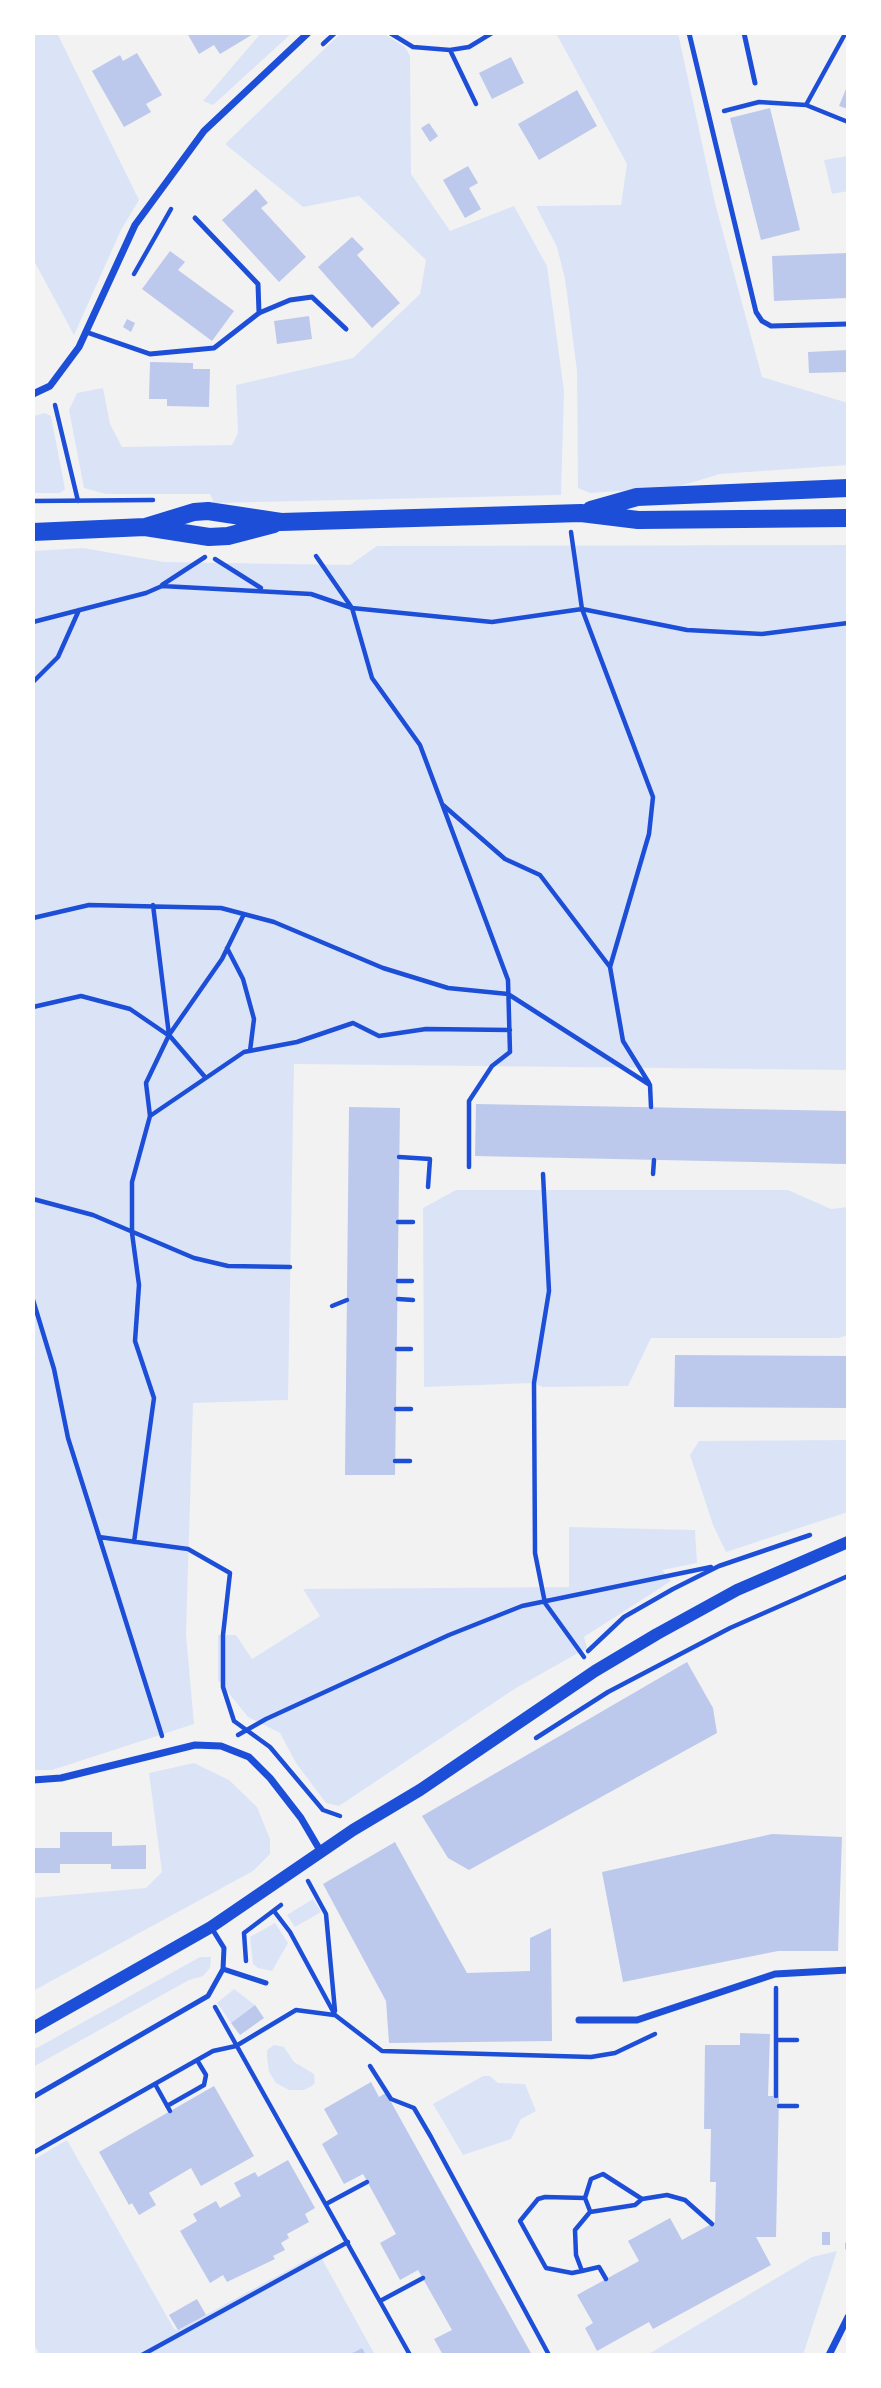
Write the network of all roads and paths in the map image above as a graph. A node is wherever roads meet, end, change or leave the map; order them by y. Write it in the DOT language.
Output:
graph roads {
  1 [pos="307,33"];
  2 [pos="390,33"];
  3 [pos="492,33"];
  4 [pos="690,33"];
  5 [pos="744,33"];
  6 [pos="845,34"];
  7 [pos="450,50"];
  8 [pos="755,83"];
  9 [pos="476,104"];
  10 [pos="806,104"];
  11 [pos="709,115"];
  12 [pos="848,122"];
  13 [pos="195,218"];
  14 [pos="259,313"];
  15 [pos="848,324"];
  16 [pos="346,329"];
  17 [pos="86,332"];
  18 [pos="33,394"];
  19 [pos="55,405"];
  20 [pos="848,488"];
  21 [pos="155,500"];
  22 [pos="33,501"];
  23 [pos="78,501"];
  24 [pos="575,514"];
  25 [pos="848,518"];
  26 [pos="281,522"];
  27 [pos="145,527"];
  28 [pos="33,532"];
  29 [pos="210,554"];
  30 [pos="316,556"];
  31 [pos="264,590"];
  32 [pos="352,608"];
  33 [pos="582,609"];
  34 [pos="79,610"];
  35 [pos="33,622"];
  36 [pos="848,623"];
  37 [pos="33,682"];
  38 [pos="442,804"];
  39 [pos="153,905"];
  40 [pos="244,914"];
  41 [pos="33,918"];
  42 [pos="227,948"];
  43 [pos="610,967"];
  44 [pos="509,994"];
  45 [pos="33,1007"];
  46 [pos="510,1030"];
  47 [pos="169,1035"];
  48 [pos="250,1051"];
  49 [pos="205,1077"];
  50 [pos="650,1085"];
  51 [pos="650,1107"];
  52 [pos="150,1116"];
  53 [pos="399,1157"];
  54 [pos="654,1160"];
  55 [pos="468,1167"];
  56 [pos="542,1174"];
  57 [pos="653,1174"];
  58 [pos="428,1187"];
  59 [pos="33,1199"];
  60 [pos="398,1222"];
  61 [pos="413,1222"];
  62 [pos="132,1233"];
  63 [pos="290,1267"];
  64 [pos="398,1280"];
  65 [pos="412,1280"];
  66 [pos="398,1299"];
  67 [pos="33,1300"];
  68 [pos="347,1300"];
  69 [pos="413,1300"];
  70 [pos="332,1306"];
  71 [pos="397,1349"];
  72 [pos="411,1349"];
  73 [pos="396,1409"];
  74 [pos="411,1409"];
  75 [pos="395,1461"];
  76 [pos="410,1461"];
  77 [pos="821,1531"];
  78 [pos="99,1537"];
  79 [pos="134,1542"];
  80 [pos="848,1542"];
  81 [pos="848,1576"];
  82 [pos="545,1603"];
  83 [pos="595,1671"];
  84 [pos="608,1692"];
  85 [pos="248,1728"];
  86 [pos="524,1745"];
  87 [pos="221,1746"];
  88 [pos="166,1750"];
  89 [pos="33,1780"];
  90 [pos="344,1817"];
  91 [pos="321,1852"];
  92 [pos="318,1873"];
  93 [pos="306,1879"];
  94 [pos="299,1887"];
  95 [pos="282,1903"];
  96 [pos="274,1911"];
  97 [pos="211,1927"];
  98 [pos="223,1969"];
  99 [pos="848,1970"];
  100 [pos="775,1975"];
  101 [pos="246,1976"];
  102 [pos="266,1983"];
  103 [pos="208,1996"];
  104 [pos="335,2015"];
  105 [pos="579,2020"];
  106 [pos="33,2028"];
  107 [pos="776,2040"];
  108 [pos="797,2040"];
  109 [pos="236,2046"];
  110 [pos="591,2057"];
  111 [pos="197,2060"];
  112 [pos="369,2066"];
  113 [pos="155,2084"];
  114 [pos="776,2096"];
  115 [pos="33,2097"];
  116 [pos="779,2106"];
  117 [pos="797,2106"];
  118 [pos="33,2153"];
  119 [pos="367,2182"];
  120 [pos="585,2198"];
  121 [pos="642,2199"];
  122 [pos="326,2204"];
  123 [pos="590,2211"];
  124 [pos="712,2224"];
  125 [pos="348,2242"];
  126 [pos="848,2243"];
  127 [pos="848,2249"];
  128 [pos="582,2271"];
  129 [pos="423,2278"];
  130 [pos="606,2279"];
  131 [pos="380,2301"];
  132 [pos="848,2317"];
  133 [pos="145,2354"];
  134 [pos="410,2355"];
  135 [pos="550,2355"];
  136 [pos="829,2355"];
  1 -- 17 [label="street"];
  2 -- 7 [label="path"];
  3 -- 7 [label="path"];
  4 -- 11 [label="lane"];
  5 -- 8 [label="lane"];
  6 -- 10 [label="path"];
  7 -- 9 [label="path"];
  10 -- 11 [label="path"];
  10 -- 12 [label="path"];
  11 -- 15 [label="lane"];
  13 -- 14 [label="lane"];
  14 -- 16 [label="lane"];
  14 -- 17 [label="lane"];
  17 -- 18 [label="street"];
  19 -- 23 [label="path"];
  20 -- 24 [label="main road"];
  21 -- 23 [label="path"];
  22 -- 23 [label="path"];
  24 -- 25 [label="main road"];
  24 -- 26 [label="main road"];
  24 -- 33 [label="path"];
  26 -- 27 [label="main road"];
  26 -- 27 [label="main road"];
  27 -- 28 [label="main road"];
  29 -- 31 [label="path"];
  30 -- 32 [label="path"];
  31 -- 32 [label="path"];
  31 -- 34 [label="path"];
  32 -- 33 [label="path"];
  32 -- 38 [label="path"];
  33 -- 36 [label="path"];
  33 -- 43 [label="path"];
  34 -- 35 [label="path"];
  34 -- 37 [label="path"];
  38 -- 43 [label="path"];
  38 -- 44 [label="path"];
  39 -- 40 [label="path"];
  39 -- 41 [label="path"];
  39 -- 47 [label="path"];
  40 -- 42 [label="path"];
  40 -- 44 [label="path"];
  42 -- 47 [label="path"];
  42 -- 48 [label="path"];
  43 -- 50 [label="path"];
  44 -- 46 [label="path"];
  44 -- 50 [label="path"];
  45 -- 47 [label="path"];
  46 -- 48 [label="path"];
  46 -- 55 [label="path"];
  47 -- 49 [label="path"];
  47 -- 52 [label="path"];
  48 -- 49 [label="path"];
  49 -- 52 [label="path"];
  50 -- 51 [label="path"];
  52 -- 62 [label="path"];
  53 -- 58 [label="path"];
  54 -- 57 [label="path"];
  56 -- 82 [label="path"];
  59 -- 62 [label="path"];
  60 -- 61 [label="path"];
  62 -- 63 [label="path"];
  62 -- 79 [label="path"];
  64 -- 65 [label="path"];
  66 -- 69 [label="path"];
  67 -- 78 [label="path"];
  68 -- 70 [label="path"];
  71 -- 72 [label="path"];
  73 -- 74 [label="path"];
  75 -- 76 [label="path"];
  77 -- 82 [label="path"];
  78 -- 79 [label="path"];
  78 -- 88 [label="path"];
  79 -- 85 [label="path"];
  80 -- 83 [label="street"];
  81 -- 84 [label="path"];
  82 -- 83 [label="path"];
  82 -- 85 [label="path"];
  83 -- 84 [label="path"];
  83 -- 91 [label="street"];
  84 -- 86 [label="path"];
  85 -- 87 [label="path"];
  85 -- 90 [label="path"];
  87 -- 88 [label="street"];
  87 -- 91 [label="street"];
  88 -- 89 [label="street"];
  91 -- 97 [label="street"];
  92 -- 93 [label="path"];
  93 -- 94 [label="path"];
  93 -- 104 [label="path"];
  95 -- 96 [label="path"];
  96 -- 101 [label="path"];
  96 -- 104 [label="path"];
  97 -- 98 [label="lane"];
  97 -- 106 [label="street"];
  98 -- 101 [label="lane"];
  98 -- 103 [label="lane"];
  99 -- 100 [label="street"];
  100 -- 105 [label="street"];
  100 -- 107 [label="path"];
  101 -- 102 [label="lane"];
  103 -- 109 [label="path"];
  103 -- 115 [label="lane"];
  104 -- 109 [label="path"];
  104 -- 110 [label="path"];
  107 -- 108 [label="path"];
  107 -- 114 [label="path"];
  109 -- 111 [label="path"];
  109 -- 122 [label="path"];
  111 -- 113 [label="path"];
  111 -- 113 [label="path"];
  112 -- 135 [label="path"];
  113 -- 118 [label="path"];
  116 -- 117 [label="path"];
  119 -- 122 [label="path"];
  120 -- 121 [label="path"];
  120 -- 123 [label="path"];
  120 -- 128 [label="path"];
  121 -- 123 [label="path"];
  121 -- 124 [label="path"];
  122 -- 125 [label="path"];
  123 -- 128 [label="path"];
  125 -- 131 [label="path"];
  125 -- 133 [label="path"];
  126 -- 127 [label="path"];
  128 -- 130 [label="path"];
  129 -- 131 [label="path"];
  131 -- 134 [label="path"];
  132 -- 136 [label="street"];
}
